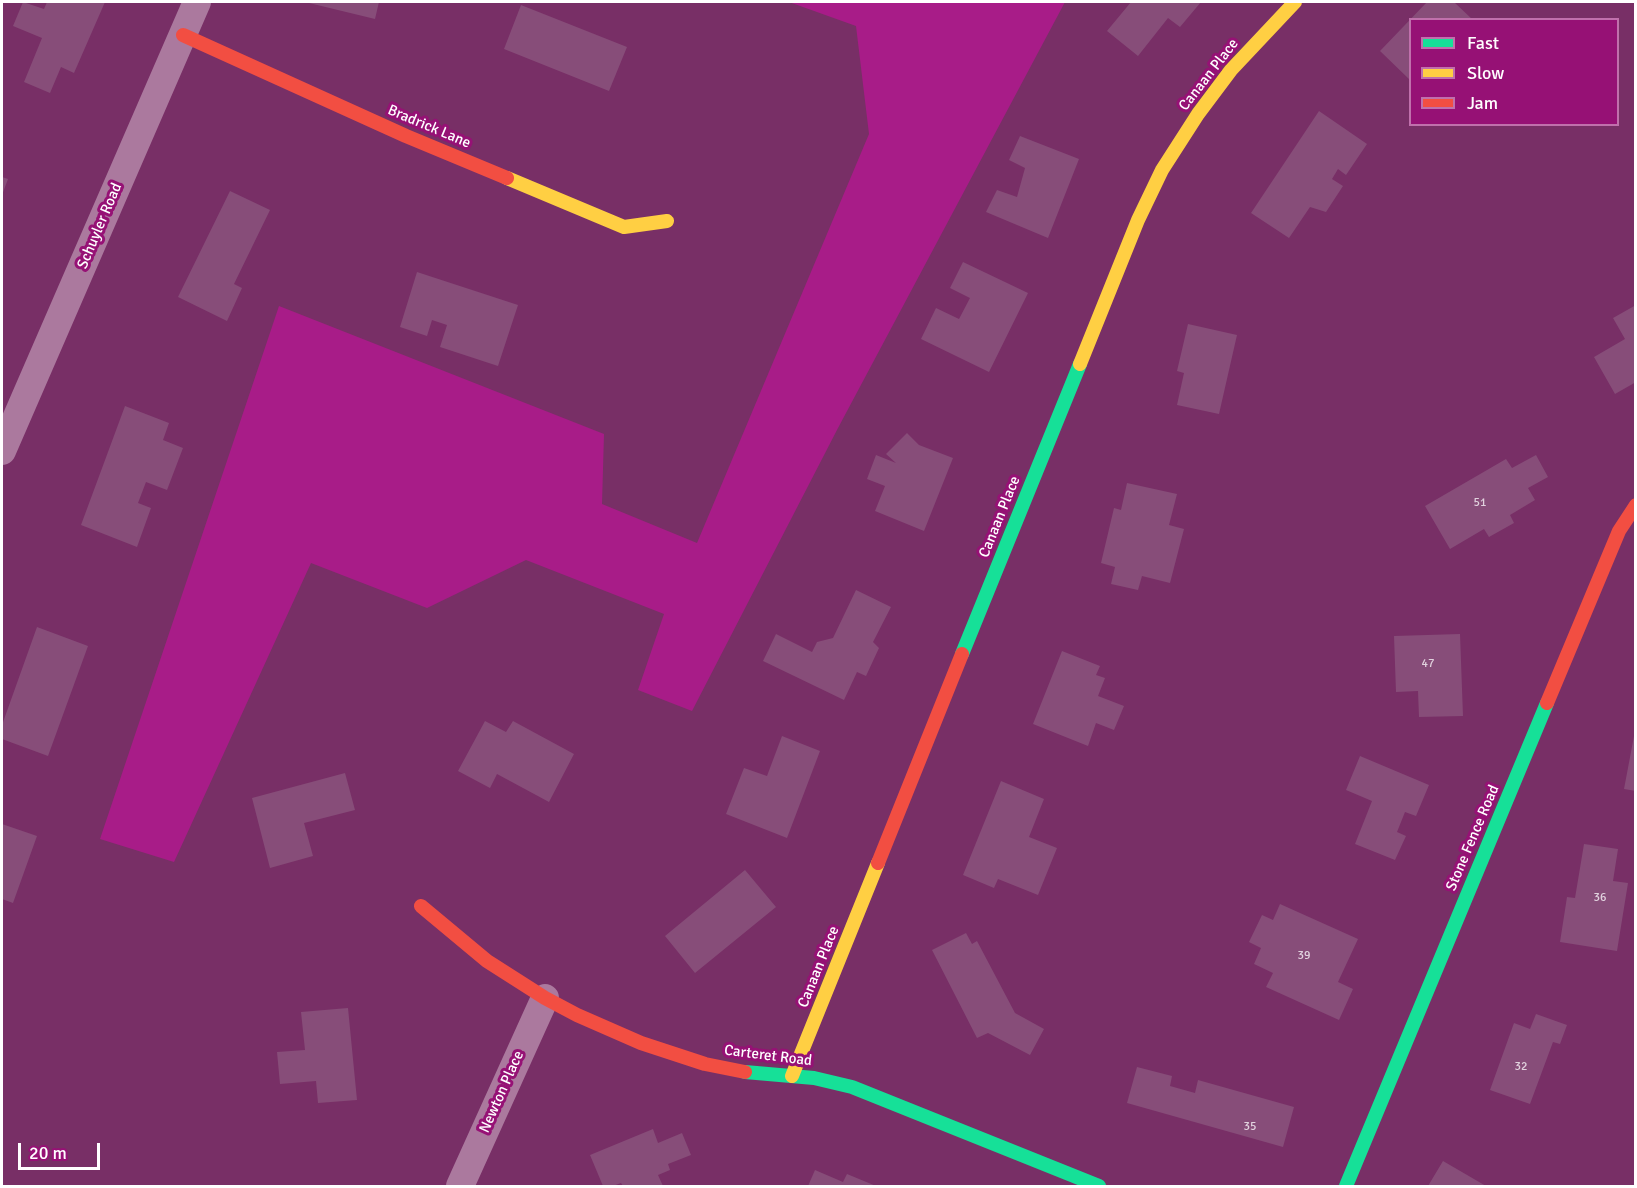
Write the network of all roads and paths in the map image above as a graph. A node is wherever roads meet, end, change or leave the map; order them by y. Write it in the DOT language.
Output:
graph roads {
  1 [pos="197,2"];
  2 [pos="1295,2"];
  3 [pos="183,35"];
  4 [pos="668,221"];
  5 [pos="2,451"];
  6 [pos="1635,505"];
  7 [pos="421,906"];
  8 [pos="545,998"];
  9 [pos="792,1076"];
  10 [pos="460,1186"];
  11 [pos="1099,1186"];
  12 [pos="1346,1186"];
  1 -- 3 [label="street, Schuyler Road"];
  2 -- 9 [label="street, Canaan Place"];
  3 -- 4 [label="street, Bradrick Lane"];
  3 -- 5 [label="street, Schuyler Road"];
  6 -- 12 [label="street, Stone Fence Road"];
  7 -- 8 [label="street, Carteret Road"];
  8 -- 9 [label="street, Carteret Road"];
  8 -- 10 [label="street, Newton Place"];
  9 -- 11 [label="street, Carteret Road"];
}
